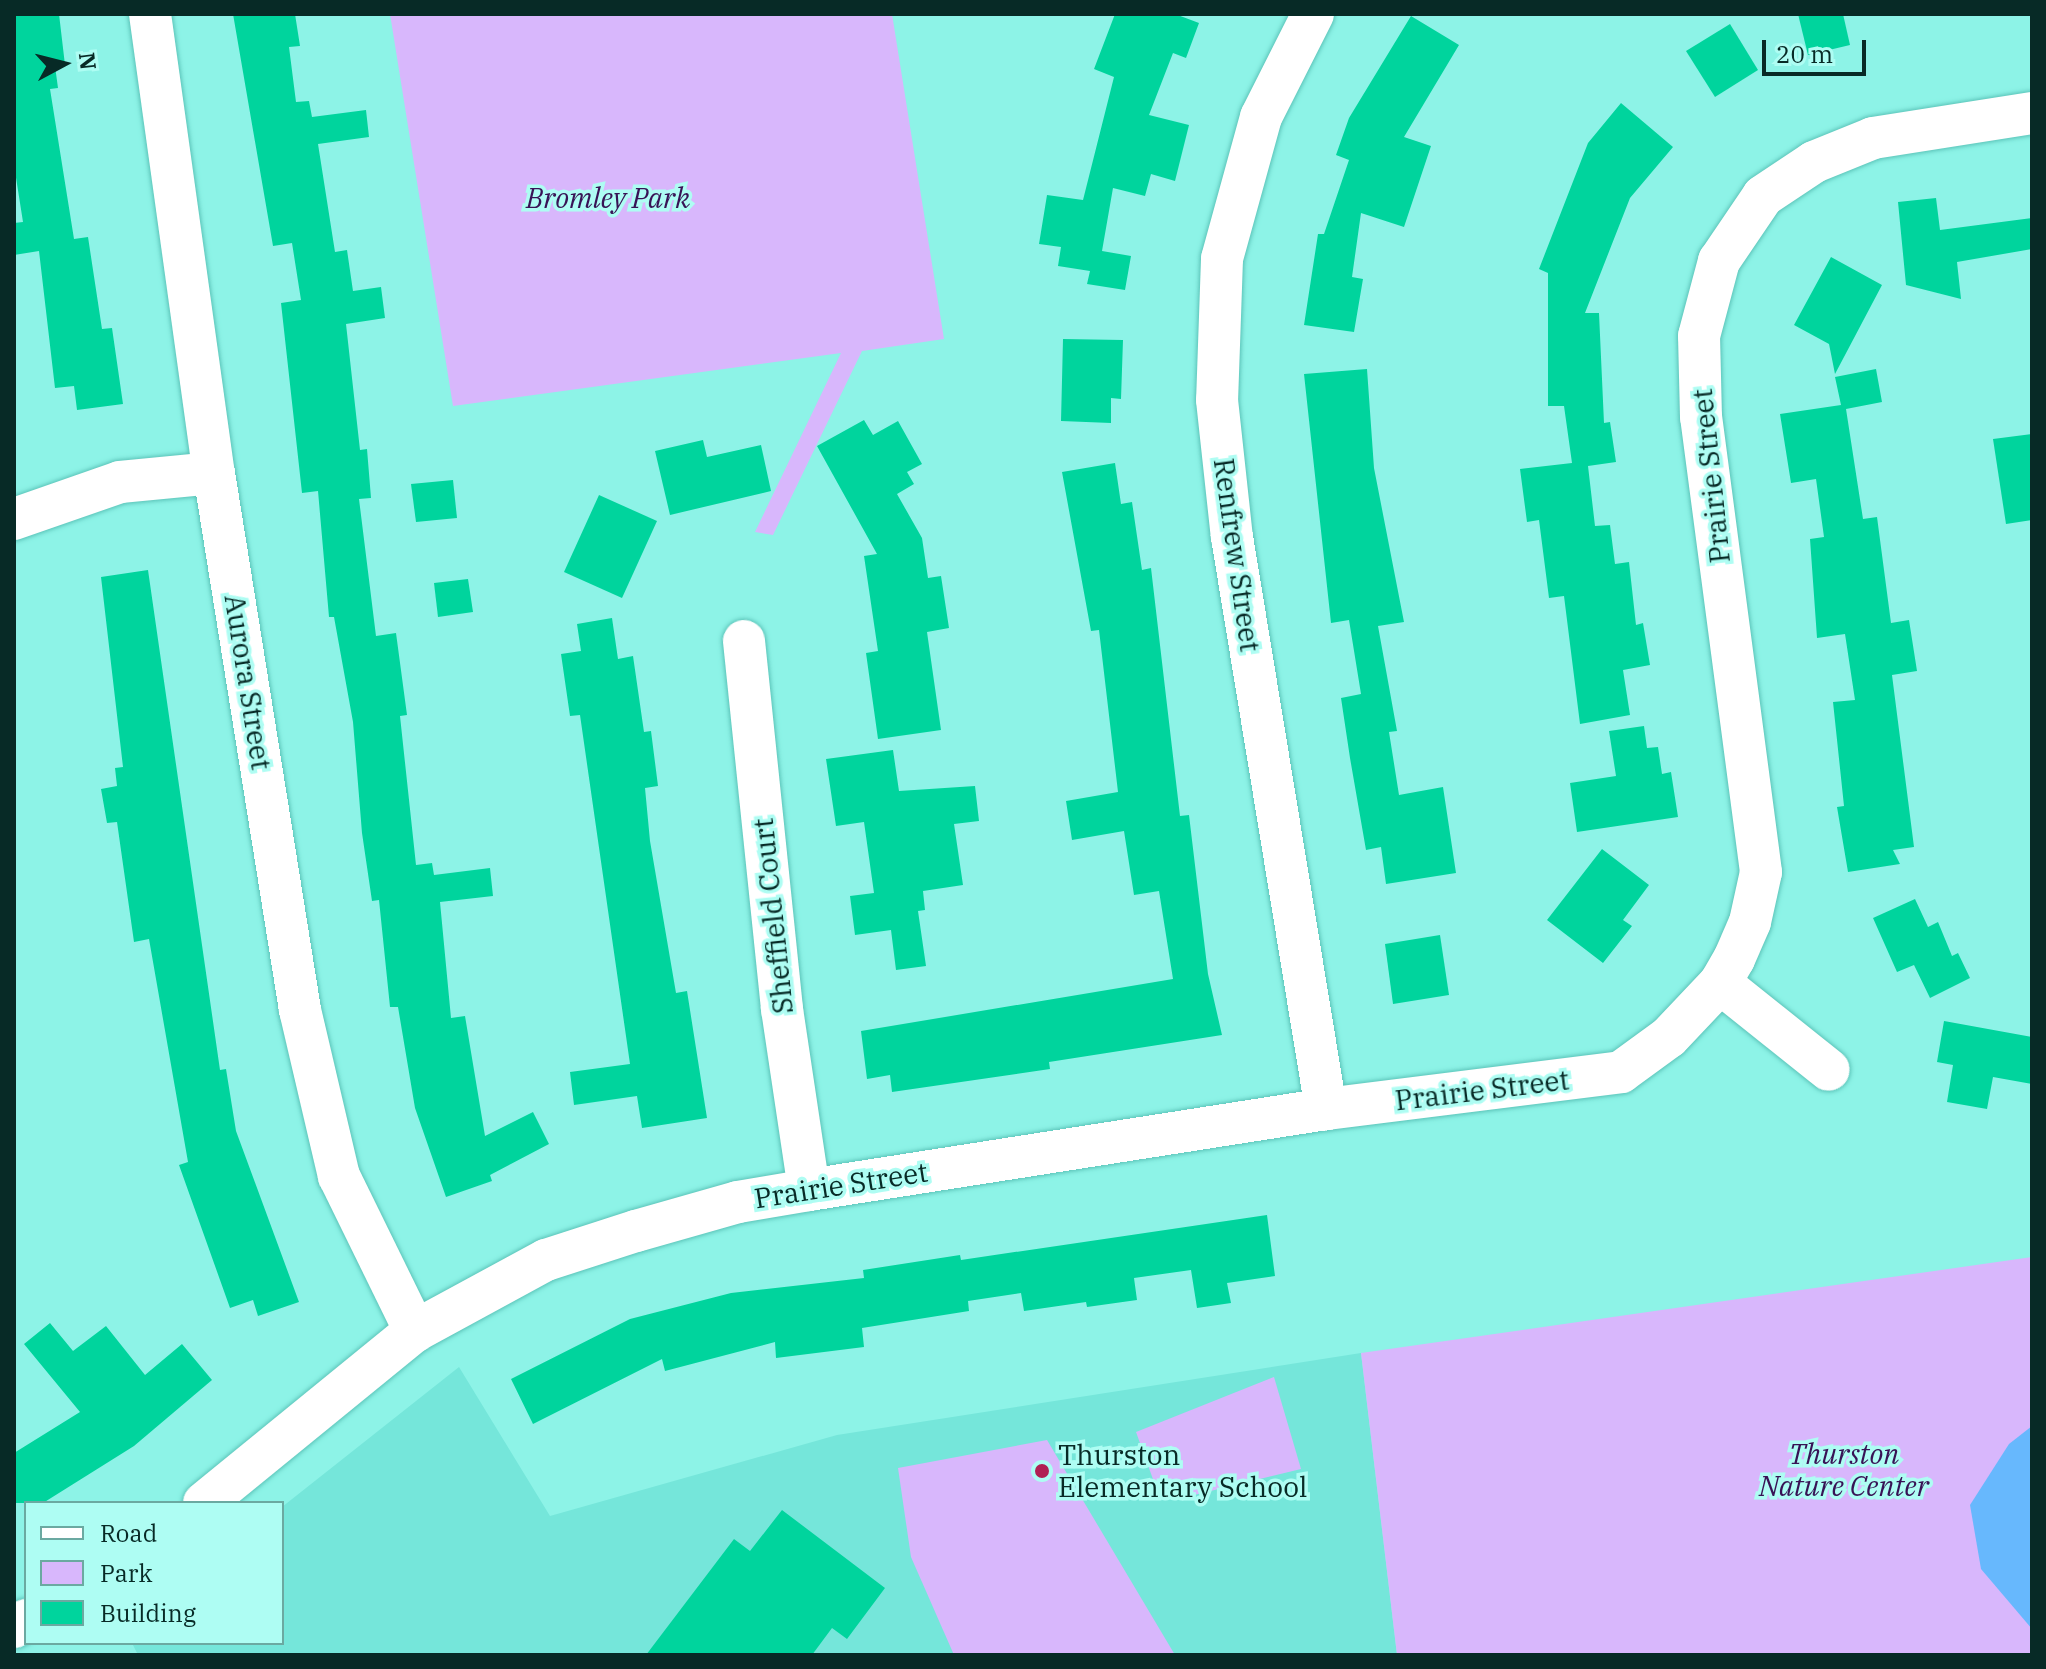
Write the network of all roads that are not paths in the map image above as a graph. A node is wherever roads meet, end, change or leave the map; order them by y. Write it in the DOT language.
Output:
graph roads {
  1 [pos="150,14"];
  2 [pos="1313,14"];
  3 [pos="2032,113"];
  4 [pos="214,473"];
  5 [pos="14,519"];
  6 [pos="744,641"];
  7 [pos="1720,983"];
  8 [pos="1829,1070"];
  9 [pos="1326,1109"];
  10 [pos="809,1190"];
  11 [pos="415,1331"];
  12 [pos="206,1501"];
  1 -- 4 [label="street, Aurora Street"];
  2 -- 9 [label="street, Renfrew Street"];
  3 -- 7 [label="street, Prairie Street"];
  4 -- 5 [label="street"];
  4 -- 11 [label="street, Aurora Street"];
  6 -- 10 [label="street, Sheffield Court"];
  7 -- 8 [label="street"];
  7 -- 9 [label="street, Prairie Street"];
  9 -- 10 [label="street, Prairie Street"];
  10 -- 11 [label="street, Prairie Street"];
  11 -- 12 [label="street, Prairie Street"];
}
